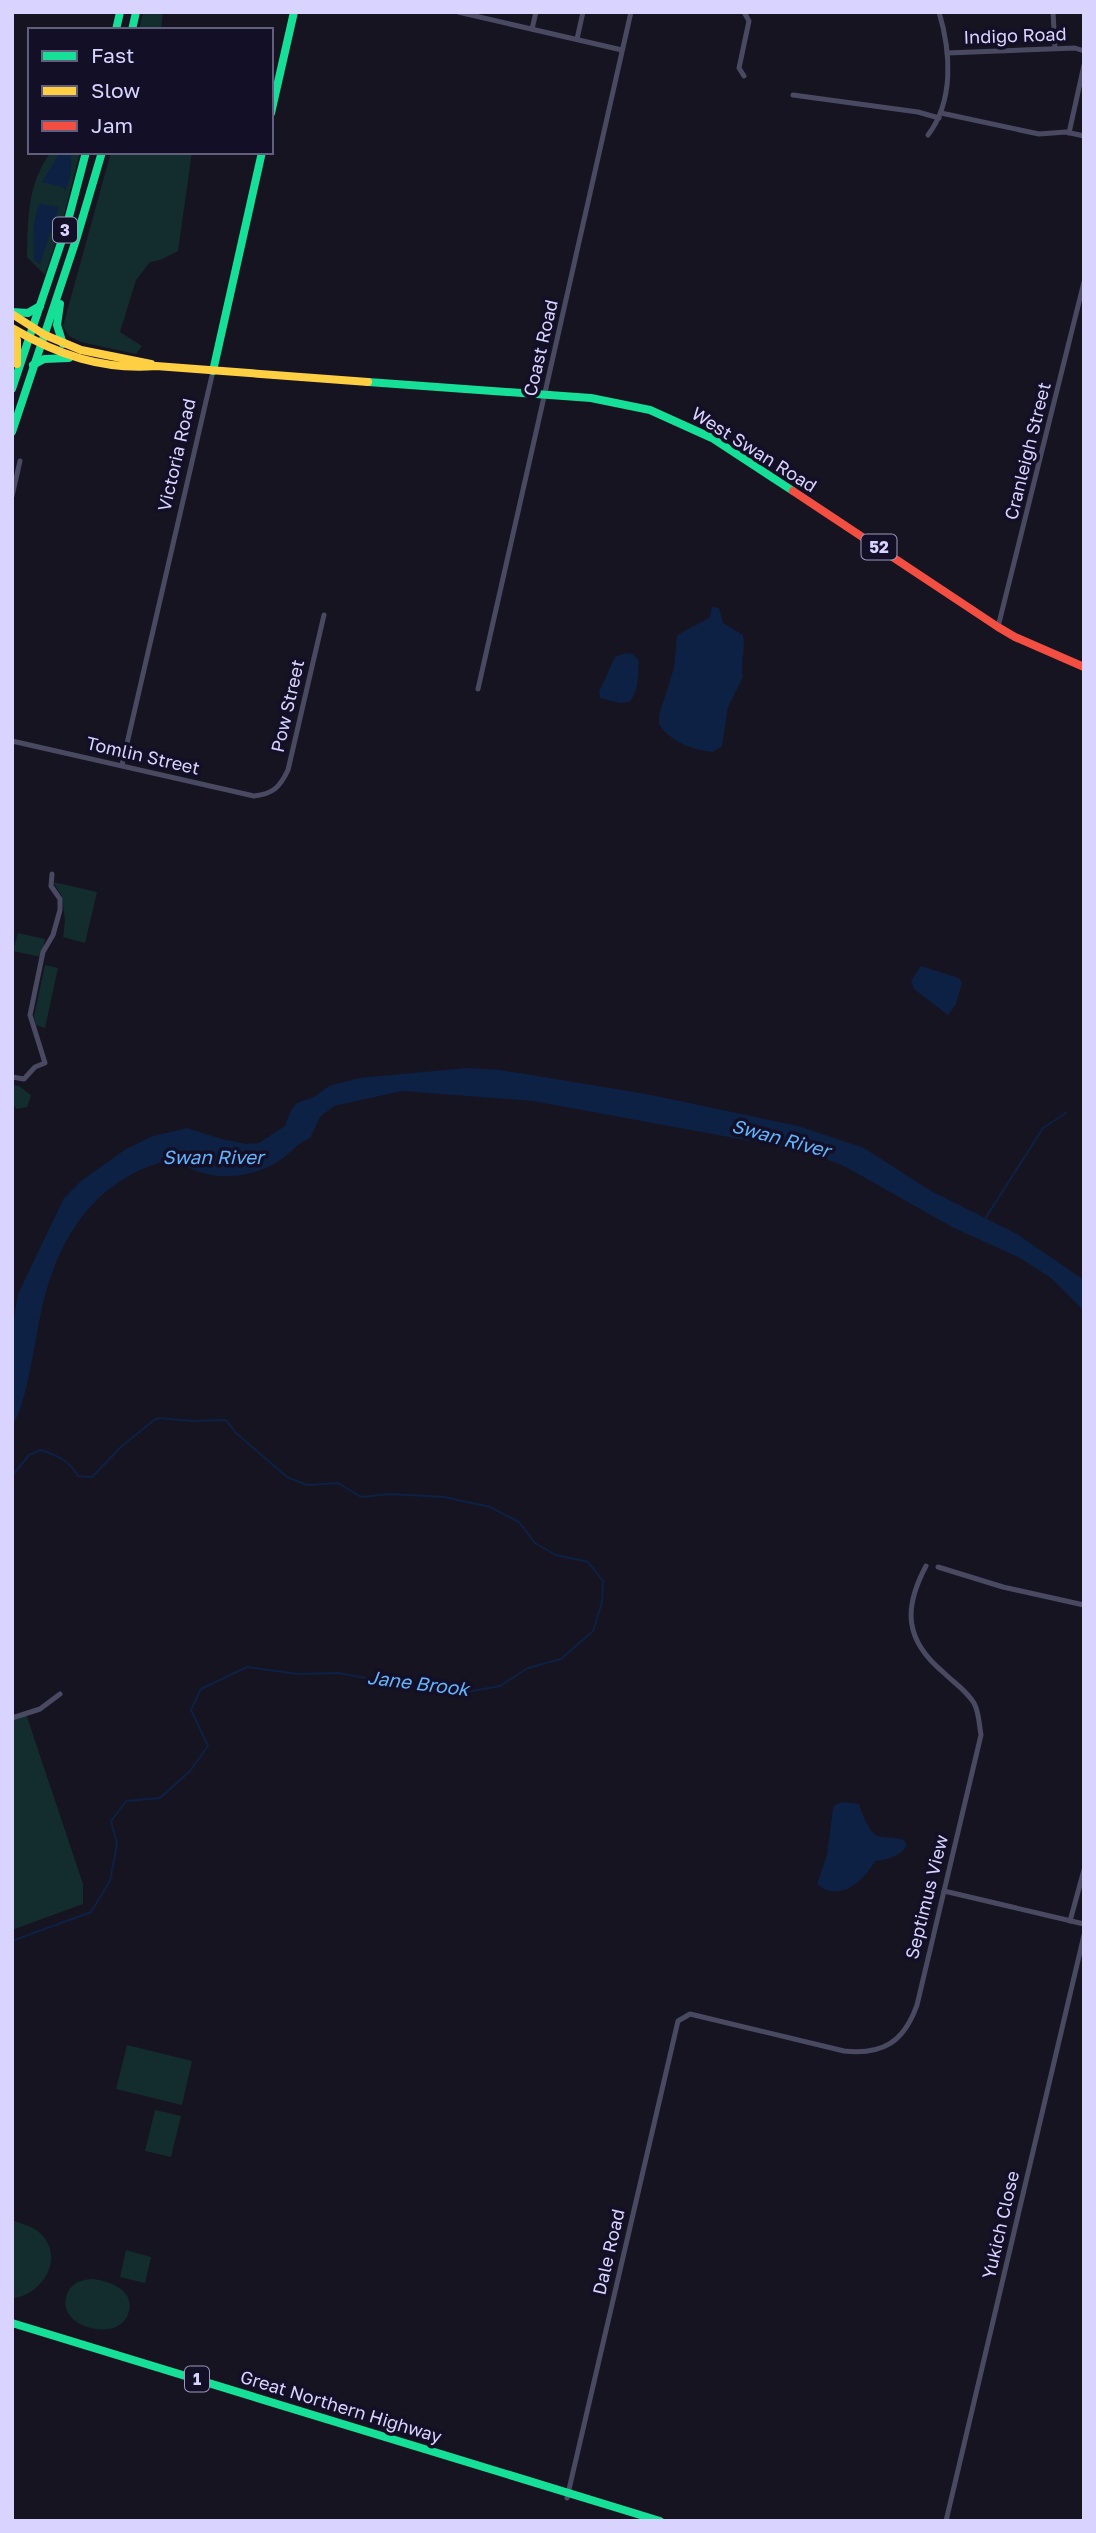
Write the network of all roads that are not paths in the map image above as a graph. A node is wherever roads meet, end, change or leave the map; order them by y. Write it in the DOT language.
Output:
graph roads {
  1 [pos="294,12"];
  2 [pos="458,12"];
  3 [pos="492,12"];
  4 [pos="536,12"];
  5 [pos="583,12"];
  6 [pos="631,12"];
  7 [pos="939,12"];
  8 [pos="1053,12"];
  9 [pos="745,14"];
  10 [pos="490,20"];
  11 [pos="532,29"];
  12 [pos="577,39"];
  13 [pos="1055,48"];
  14 [pos="622,50"];
  15 [pos="1084,51"];
  16 [pos="947,53"];
  17 [pos="1084,65"];
  18 [pos="744,76"];
  19 [pos="793,95"];
  20 [pos="273,104"];
  21 [pos="940,115"];
  22 [pos="1069,133"];
  23 [pos="928,135"];
  24 [pos="1084,136"];
  25 [pos="85,154"];
  26 [pos="101,154"];
  27 [pos="262,154"];
  28 [pos="1084,282"];
  29 [pos="60,288"];
  30 [pos="40,306"];
  31 [pos="12,313"];
  32 [pos="13,328"];
  33 [pos="33,328"];
  34 [pos="43,335"];
  35 [pos="29,338"];
  36 [pos="64,344"];
  37 [pos="40,345"];
  38 [pos="69,358"];
  39 [pos="33,365"];
  40 [pos="156,366"];
  41 [pos="18,371"];
  42 [pos="213,371"];
  43 [pos="12,389"];
  44 [pos="544,395"];
  45 [pos="12,432"];
  46 [pos="20,461"];
  47 [pos="12,496"];
  48 [pos="324,615"];
  49 [pos="998,627"];
  50 [pos="1084,667"];
  51 [pos="478,689"];
  52 [pos="12,741"];
  53 [pos="122,765"];
  54 [pos="267,795"];
  55 [pos="52,874"];
  56 [pos="12,1077"];
  57 [pos="926,1566"];
  58 [pos="938,1567"];
  59 [pos="1084,1605"];
  60 [pos="60,1694"];
  61 [pos="12,1718"];
  62 [pos="1084,1870"];
  63 [pos="944,1891"];
  64 [pos="1070,1921"];
  65 [pos="1084,1924"];
  66 [pos="1084,1935"];
  67 [pos="685,2015"];
  68 [pos="12,2323"];
  69 [pos="12,2330"];
  70 [pos="568,2496"];
  71 [pos="640,2521"];
  72 [pos="660,2521"];
  73 [pos="946,2521"];
  1 -- 20 [label="main road"];
  2 -- 10 [label="street"];
  3 -- 10 [label="street"];
  4 -- 11 [label="street"];
  5 -- 12 [label="street"];
  6 -- 14 [label="street, Coast Road"];
  7 -- 16 [label="street"];
  8 -- 13 [label="street"];
  9 -- 18 [label="street"];
  10 -- 11 [label="street"];
  11 -- 12 [label="street"];
  12 -- 14 [label="street"];
  13 -- 15 [label="street, Indigo Road"];
  13 -- 16 [label="street, Indigo Road"];
  14 -- 44 [label="street, Coast Road"];
  16 -- 21 [label="street"];
  17 -- 22 [label="street"];
  19 -- 21 [label="street"];
  21 -- 22 [label="street"];
  21 -- 23 [label="street"];
  22 -- 24 [label="street"];
  25 -- 30 [label="main road, 3"];
  26 -- 29 [label="main road, 3"];
  27 -- 42 [label="main road, Victoria Road"];
  28 -- 49 [label="street, Cranleigh Street"];
  29 -- 34 [label="main road, 3"];
  29 -- 36 [label="main road"];
  30 -- 31 [label="main road"];
  30 -- 33 [label="main road, 3"];
  31 -- 33 [label="main road, West Swan Road / 52"];
  32 -- 35 [label="main road, West Swan Road / 52"];
  32 -- 41 [label="main road"];
  33 -- 34 [label="main road, West Swan Road / 52"];
  33 -- 35 [label="main road, 3"];
  34 -- 36 [label="main road, West Swan Road / 52"];
  34 -- 37 [label="main road, 3"];
  35 -- 37 [label="main road, West Swan Road / 52"];
  35 -- 41 [label="main road, 3"];
  36 -- 40 [label="main road, West Swan Road / 52"];
  37 -- 38 [label="main road, West Swan Road / 52"];
  37 -- 39 [label="main road, 3"];
  38 -- 39 [label="main road"];
  38 -- 40 [label="main road, West Swan Road / 52"];
  39 -- 45 [label="main road, 3"];
  40 -- 42 [label="main road, West Swan Road / 52"];
  41 -- 43 [label="main road, 3"];
  42 -- 44 [label="main road, West Swan Road / 52"];
  42 -- 53 [label="street, Victoria Road"];
  44 -- 49 [label="main road, West Swan Road / 52"];
  44 -- 51 [label="street, Coast Road"];
  46 -- 47 [label="street"];
  48 -- 54 [label="street, Pow Street"];
  49 -- 50 [label="main road, West Swan Road / 52"];
  52 -- 53 [label="street, Tomlin Street"];
  53 -- 54 [label="street, Tomlin Street"];
  55 -- 56 [label="street"];
  57 -- 63 [label="street, Septimus View"];
  58 -- 59 [label="street"];
  60 -- 61 [label="street"];
  62 -- 64 [label="street"];
  63 -- 64 [label="street"];
  63 -- 67 [label="street, Septimus View"];
  64 -- 65 [label="street"];
  66 -- 73 [label="street, Yukich Close"];
  67 -- 70 [label="street, Dale Road"];
  68 -- 70 [label="main road, Great Northern Highway / 1"];
  69 -- 70 [label="main road, Great Northern Highway / 1"];
  70 -- 71 [label="main road, Great Northern Highway / 1"];
  70 -- 72 [label="main road, Great Northern Highway / 1"];
}
